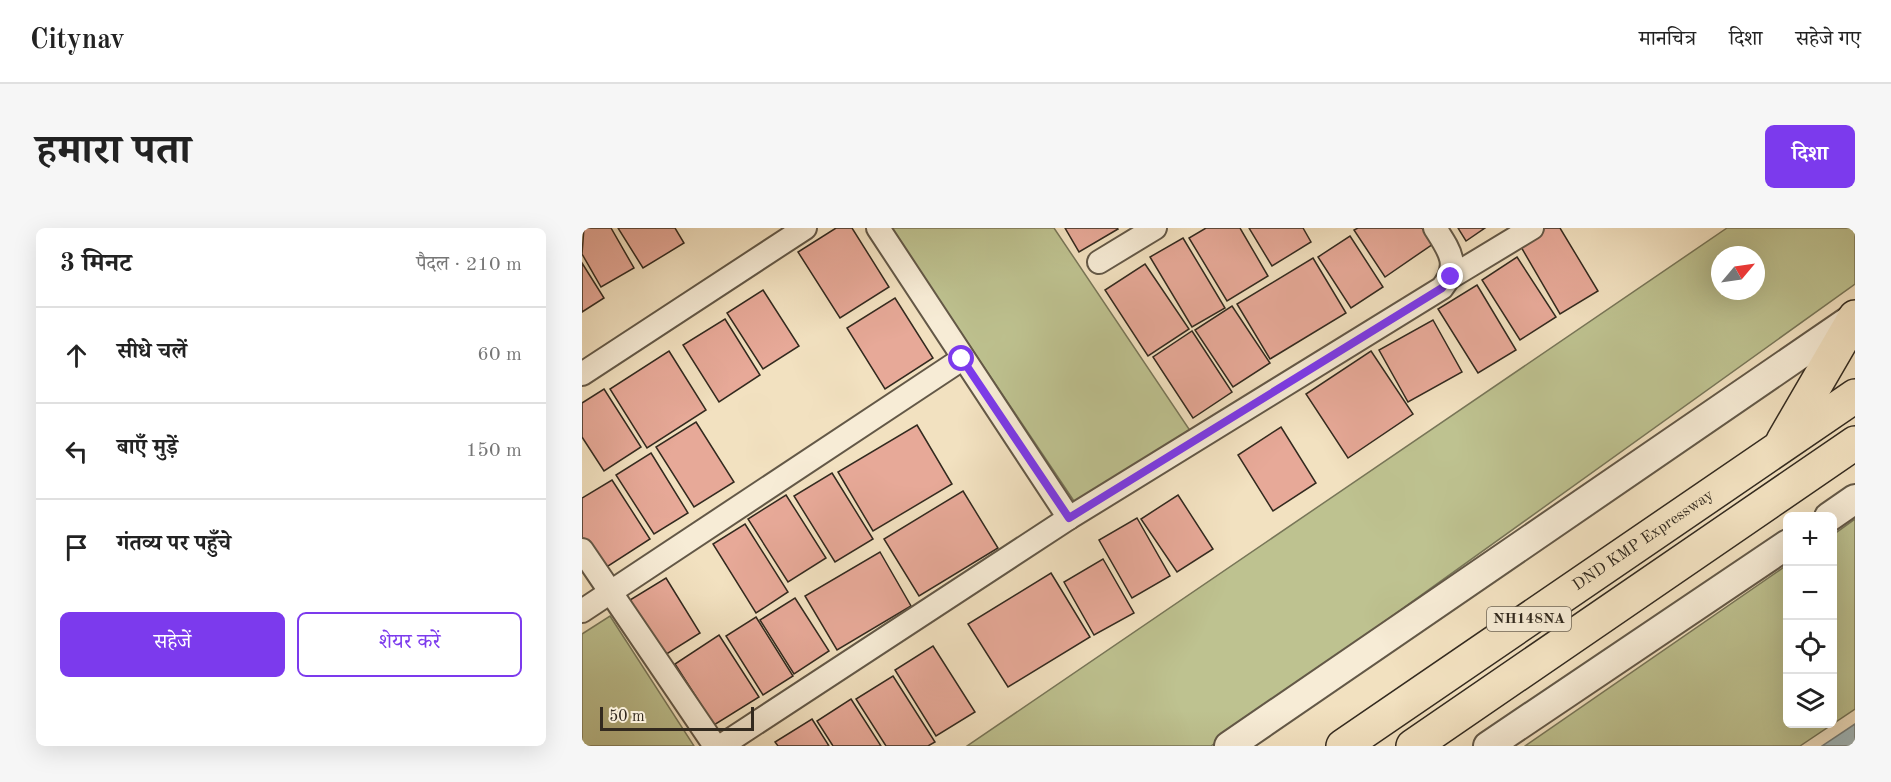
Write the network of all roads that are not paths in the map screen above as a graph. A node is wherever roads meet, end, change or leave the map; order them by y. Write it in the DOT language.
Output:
graph roads {
  1 [pos="805,228"];
  2 [pos="878,228"];
  3 [pos="1155,228"];
  4 [pos="1435,228"];
  5 [pos="1532,228"];
  6 [pos="1099,262"];
  7 [pos="1451,277"];
  8 [pos="1855,317"];
  9 [pos="962,359"];
  10 [pos="582,374"];
  11 [pos="1855,396"];
  12 [pos="1855,443"];
  13 [pos="1779,448"];
  14 [pos="1855,499"];
  15 [pos="1835,512"];
  16 [pos="1069,518"];
  17 [pos="1783,547"];
  18 [pos="582,550"];
  19 [pos="610,593"];
  20 [pos="582,611"];
  21 [pos="715,746"];
  22 [pos="721,746"];
  23 [pos="1229,746"];
  24 [pos="1343,746"];
  25 [pos="1413,746"];
  26 [pos="1488,746"];
  1 -- 10 [label="street"];
  2 -- 9 [label="street"];
  3 -- 6 [label="street"];
  4 -- 7 [label="street"];
  5 -- 7 [label="street"];
  7 -- 16 [label="street"];
  8 -- 13 [label="highway"];
  8 -- 23 [label="street"];
  9 -- 16 [label="street"];
  9 -- 19 [label="street"];
  11 -- 13 [label="highway, DND KMP Expressway / NH148NA"];
  12 -- 25 [label="highway, NH148NA"];
  13 -- 24 [label="highway, DND KMP Expressway / NH148NA"];
  14 -- 15 [label="street"];
  16 -- 22 [label="street"];
  17 -- 26 [label="street"];
  18 -- 19 [label="street"];
  19 -- 20 [label="street"];
  19 -- 21 [label="street"];
}
